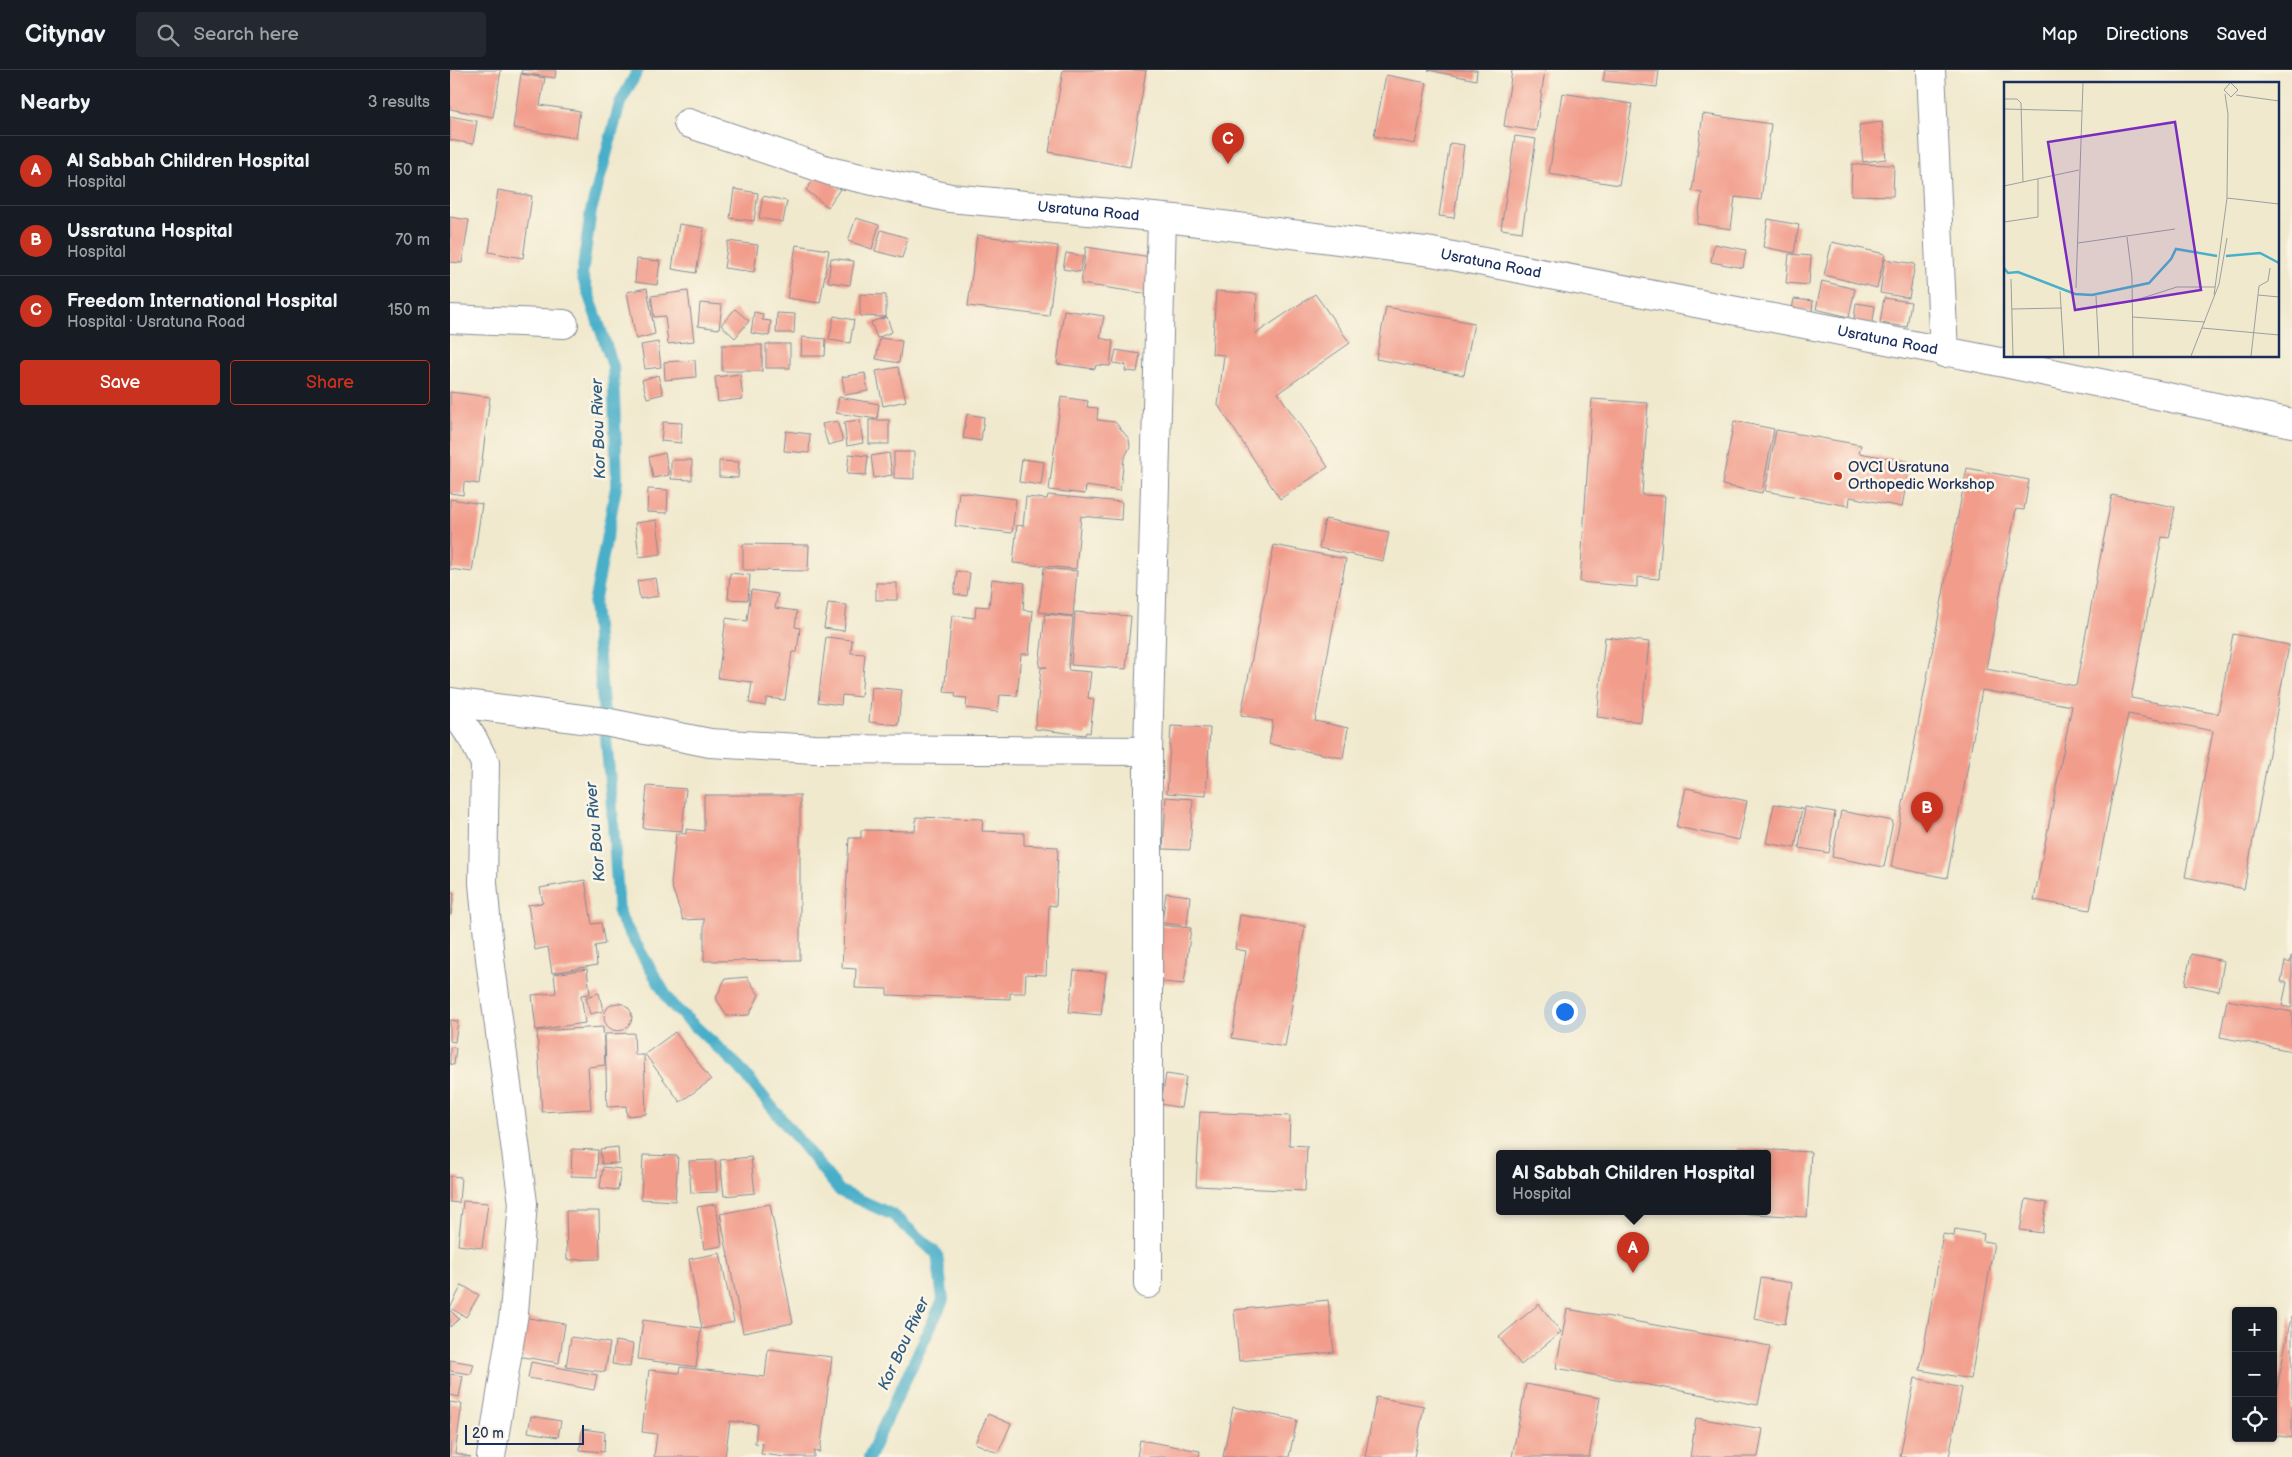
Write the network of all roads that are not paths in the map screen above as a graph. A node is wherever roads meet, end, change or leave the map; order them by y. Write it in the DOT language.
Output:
graph roads {
  1 [pos="1931,70"];
  2 [pos="688,124"];
  3 [pos="1162,218"];
  4 [pos="450,319"];
  5 [pos="564,324"];
  6 [pos="1944,352"];
  7 [pos="2292,423"];
  8 [pos="450,704"];
  9 [pos="1148,751"];
  10 [pos="1148,1284"];
  11 [pos="491,1457"];
  1 -- 6 [label="street"];
  2 -- 3 [label="street, Usratuna Road"];
  3 -- 6 [label="street, Usratuna Road"];
  3 -- 9 [label="street"];
  4 -- 5 [label="street"];
  6 -- 7 [label="street, Usratuna Road"];
  8 -- 9 [label="street"];
  8 -- 11 [label="street"];
  9 -- 10 [label="street"];
}
